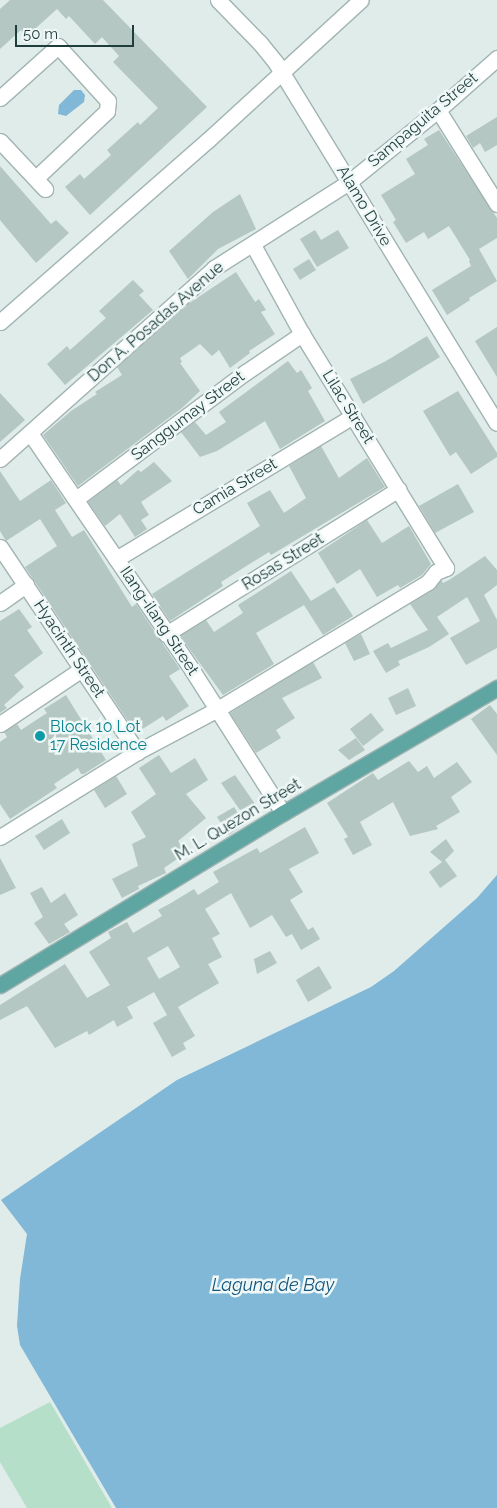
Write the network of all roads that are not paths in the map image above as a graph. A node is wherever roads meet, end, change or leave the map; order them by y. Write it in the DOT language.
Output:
graph roads {
  1 [pos="218,0"];
  2 [pos="361,0"];
  3 [pos="497,58"];
  4 [pos="282,74"];
  5 [pos="0,98"];
  6 [pos="438,110"];
  7 [pos="0,141"];
  8 [pos="349,182"];
  9 [pos="497,204"];
  10 [pos="253,245"];
  11 [pos="0,322"];
  12 [pos="302,334"];
  13 [pos="353,416"];
  14 [pos="497,423"];
  15 [pos="30,433"];
  16 [pos="0,459"];
  17 [pos="400,489"];
  18 [pos="76,499"];
  19 [pos="0,546"];
  20 [pos="116,558"];
  21 [pos="26,585"];
  22 [pos="0,603"];
  23 [pos="166,634"];
  24 [pos="82,669"];
  25 [pos="497,688"];
  26 [pos="216,710"];
  27 [pos="0,724"];
  28 [pos="137,752"];
  29 [pos="283,813"];
  30 [pos="0,837"];
  31 [pos="0,985"];
  1 -- 4 [label="street, Alamo Drive"];
  2 -- 4 [label="street"];
  3 -- 6 [label="street, Sampaguita Street"];
  4 -- 8 [label="street, Alamo Drive"];
  4 -- 11 [label="street"];
  5 -- 7 [label="street"];
  6 -- 8 [label="street, Sampaguita Street"];
  6 -- 9 [label="street"];
  8 -- 10 [label="street, Don A. Posadas Avenue"];
  8 -- 14 [label="street, Alamo Drive"];
  10 -- 12 [label="street, Lilac Street"];
  10 -- 15 [label="street, Don A. Posadas Avenue"];
  12 -- 13 [label="street, Lilac Street"];
  12 -- 18 [label="street, Sanggumay Street"];
  13 -- 17 [label="street, Lilac Street"];
  13 -- 20 [label="street, Camia Street"];
  15 -- 16 [label="street, Don A. Posadas Avenue"];
  15 -- 18 [label="street, Ilang-ilang Street"];
  17 -- 23 [label="street, Rosas Street"];
  17 -- 26 [label="street, Lilac Street"];
  18 -- 20 [label="street, Ilang-ilang Street"];
  19 -- 21 [label="street, Hyacinth Street"];
  20 -- 23 [label="street, Ilang-ilang Street"];
  21 -- 22 [label="street"];
  21 -- 24 [label="street, Hyacinth Street"];
  23 -- 26 [label="street, Ilang-ilang Street"];
  24 -- 27 [label="street"];
  24 -- 28 [label="street, Hyacinth Street"];
  25 -- 29 [label="main road, M. L. Quezon Street"];
  26 -- 28 [label="street"];
  26 -- 29 [label="street, Ilang-ilang Street"];
  28 -- 30 [label="street"];
  29 -- 31 [label="main road, M. L. Quezon Street"];
}
